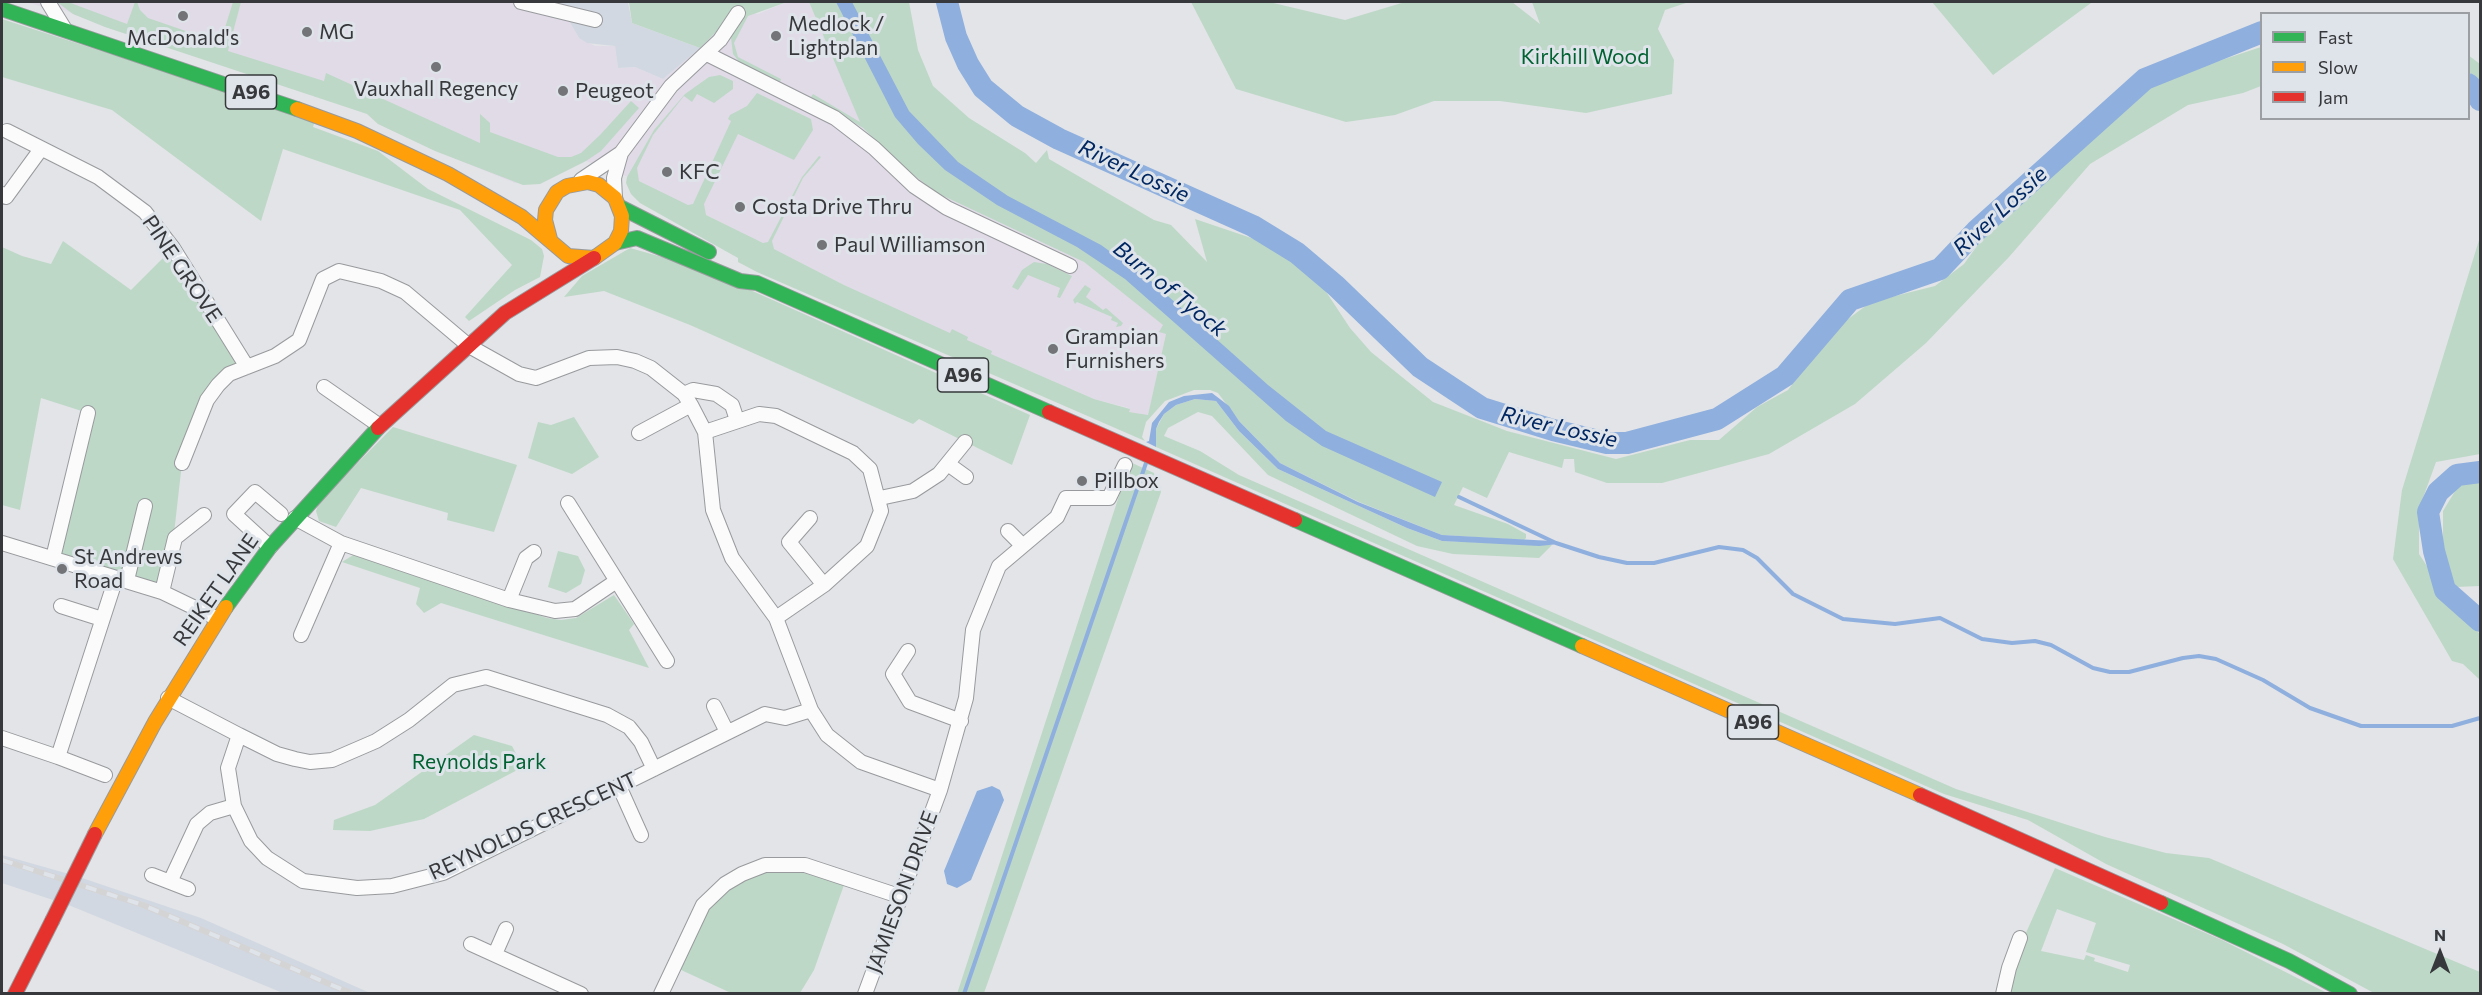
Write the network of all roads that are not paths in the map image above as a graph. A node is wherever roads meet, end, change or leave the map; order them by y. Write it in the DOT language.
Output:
graph roads {
  1 [pos="48,2"];
  2 [pos="521,2"];
  3 [pos="10,8"];
  4 [pos="738,13"];
  5 [pos="595,20"];
  6 [pos="65,30"];
  7 [pos="707,54"];
  8 [pos="7,131"];
  9 [pos="41,149"];
  10 [pos="621,153"];
  11 [pos="448,174"];
  12 [pos="577,182"];
  13 [pos="2,194"];
  14 [pos="514,197"];
  15 [pos="617,202"];
  16 [pos="615,243"];
  17 [pos="554,244"];
  18 [pos="594,258"];
  19 [pos="1070,266"];
  20 [pos="757,283"];
  21 [pos="548,287"];
  22 [pos="469,346"];
  23 [pos="247,367"];
  24 [pos="324,387"];
  25 [pos="687,399"];
  26 [pos="88,413"];
  27 [pos="736,420"];
  28 [pos="380,426"];
  29 [pos="705,432"];
  30 [pos="639,433"];
  31 [pos="965,442"];
  32 [pos="182,463"];
  33 [pos="948,464"];
  34 [pos="1125,465"];
  35 [pos="966,477"];
  36 [pos="880,498"];
  37 [pos="568,503"];
  38 [pos="145,506"];
  39 [pos="280,514"];
  40 [pos="204,515"];
  41 [pos="295,518"];
  42 [pos="810,518"];
  43 [pos="1008,531"];
  44 [pos="2,543"];
  45 [pos="341,543"];
  46 [pos="1022,545"];
  47 [pos="270,547"];
  48 [pos="534,552"];
  49 [pos="53,558"];
  50 [pos="122,579"];
  51 [pos="615,582"];
  52 [pos="824,585"];
  53 [pos="162,592"];
  54 [pos="509,600"];
  55 [pos="61,606"];
  56 [pos="776,618"];
  57 [pos="102,619"];
  58 [pos="218,619"];
  59 [pos="301,635"];
  60 [pos="908,651"];
  61 [pos="667,661"];
  62 [pos="168,698"];
  63 [pos="714,706"];
  64 [pos="811,710"];
  65 [pos="961,721"];
  66 [pos="726,732"];
  67 [pos="239,735"];
  68 [pos="2,738"];
  69 [pos="58,757"];
  70 [pos="654,768"];
  71 [pos="105,775"];
  72 [pos="619,786"];
  73 [pos="939,790"];
  74 [pos="234,806"];
  75 [pos="641,835"];
  76 [pos="152,875"];
  77 [pos="170,882"];
  78 [pos="188,889"];
  79 [pos="899,896"];
  80 [pos="506,928"];
  81 [pos="2020,938"];
  82 [pos="471,944"];
  83 [pos="495,954"];
  84 [pos="15,993"];
  85 [pos="581,993"];
  86 [pos="661,993"];
  87 [pos="865,993"];
  88 [pos="2003,993"];
  89 [pos="2350,993"];
  1 -- 6 [label="street"];
  2 -- 5 [label="street"];
  3 -- 6 [label="main road, A96"];
  4 -- 7 [label="street"];
  6 -- 11 [label="main road, A96"];
  7 -- 10 [label="street"];
  7 -- 19 [label="street"];
  8 -- 9 [label="street, PINE GROVE"];
  9 -- 13 [label="street"];
  9 -- 23 [label="street, PINE GROVE"];
  10 -- 12 [label="street"];
  10 -- 15 [label="street"];
  11 -- 14 [label="main road, A96"];
  11 -- 17 [label="main road, A96"];
  12 -- 15 [label="main road, A96"];
  12 -- 17 [label="main road"];
  15 -- 16 [label="main road"];
  15 -- 20 [label="main road, A96"];
  16 -- 18 [label="main road"];
  16 -- 20 [label="main road, A96"];
  17 -- 18 [label="main road, A96"];
  17 -- 21 [label="main road"];
  18 -- 21 [label="main road, REIKET LANE"];
  20 -- 89 [label="main road, A96"];
  21 -- 22 [label="main road, REIKET LANE"];
  22 -- 23 [label="street"];
  22 -- 25 [label="street"];
  22 -- 28 [label="main road, REIKET LANE"];
  23 -- 32 [label="street"];
  24 -- 28 [label="street"];
  25 -- 27 [label="street"];
  25 -- 29 [label="street"];
  25 -- 30 [label="street"];
  26 -- 49 [label="street"];
  27 -- 29 [label="street"];
  27 -- 36 [label="street"];
  28 -- 41 [label="main road, REIKET LANE"];
  29 -- 56 [label="street"];
  31 -- 33 [label="street"];
  33 -- 35 [label="street"];
  33 -- 36 [label="street"];
  34 -- 46 [label="street, JAMIESON DRIVE"];
  36 -- 52 [label="street"];
  37 -- 51 [label="street"];
  38 -- 50 [label="street"];
  39 -- 47 [label="street"];
  40 -- 53 [label="street"];
  41 -- 45 [label="street"];
  41 -- 47 [label="main road, REIKET LANE"];
  42 -- 52 [label="street"];
  43 -- 46 [label="street"];
  44 -- 49 [label="street"];
  45 -- 54 [label="street"];
  45 -- 59 [label="street"];
  46 -- 65 [label="street, JAMIESON DRIVE"];
  47 -- 58 [label="main road, REIKET LANE"];
  48 -- 54 [label="street"];
  49 -- 50 [label="street"];
  50 -- 53 [label="street"];
  50 -- 57 [label="street"];
  51 -- 54 [label="street"];
  51 -- 61 [label="street"];
  52 -- 56 [label="street"];
  53 -- 58 [label="street"];
  55 -- 57 [label="street"];
  56 -- 64 [label="street"];
  57 -- 69 [label="street"];
  58 -- 62 [label="main road, REIKET LANE"];
  60 -- 65 [label="street"];
  62 -- 67 [label="street, REYNOLDS CRESCENT"];
  62 -- 84 [label="main road, REIKET LANE, bridge"];
  63 -- 66 [label="street"];
  64 -- 66 [label="street, REYNOLDS CRESCENT"];
  64 -- 73 [label="street"];
  65 -- 73 [label="street, JAMIESON DRIVE"];
  66 -- 70 [label="street, REYNOLDS CRESCENT"];
  67 -- 70 [label="street, REYNOLDS CRESCENT"];
  67 -- 74 [label="street, REYNOLDS CRESCENT"];
  68 -- 69 [label="street"];
  69 -- 71 [label="street"];
  70 -- 72 [label="street, REYNOLDS CRESCENT"];
  72 -- 74 [label="street, REYNOLDS CRESCENT"];
  72 -- 75 [label="street"];
  73 -- 79 [label="street, JAMIESON DRIVE"];
  74 -- 77 [label="street"];
  76 -- 77 [label="street"];
  77 -- 78 [label="street"];
  79 -- 86 [label="street"];
  79 -- 87 [label="street, JAMIESON DRIVE"];
  80 -- 83 [label="street"];
  81 -- 88 [label="street"];
  82 -- 83 [label="street"];
  83 -- 85 [label="street"];
}
